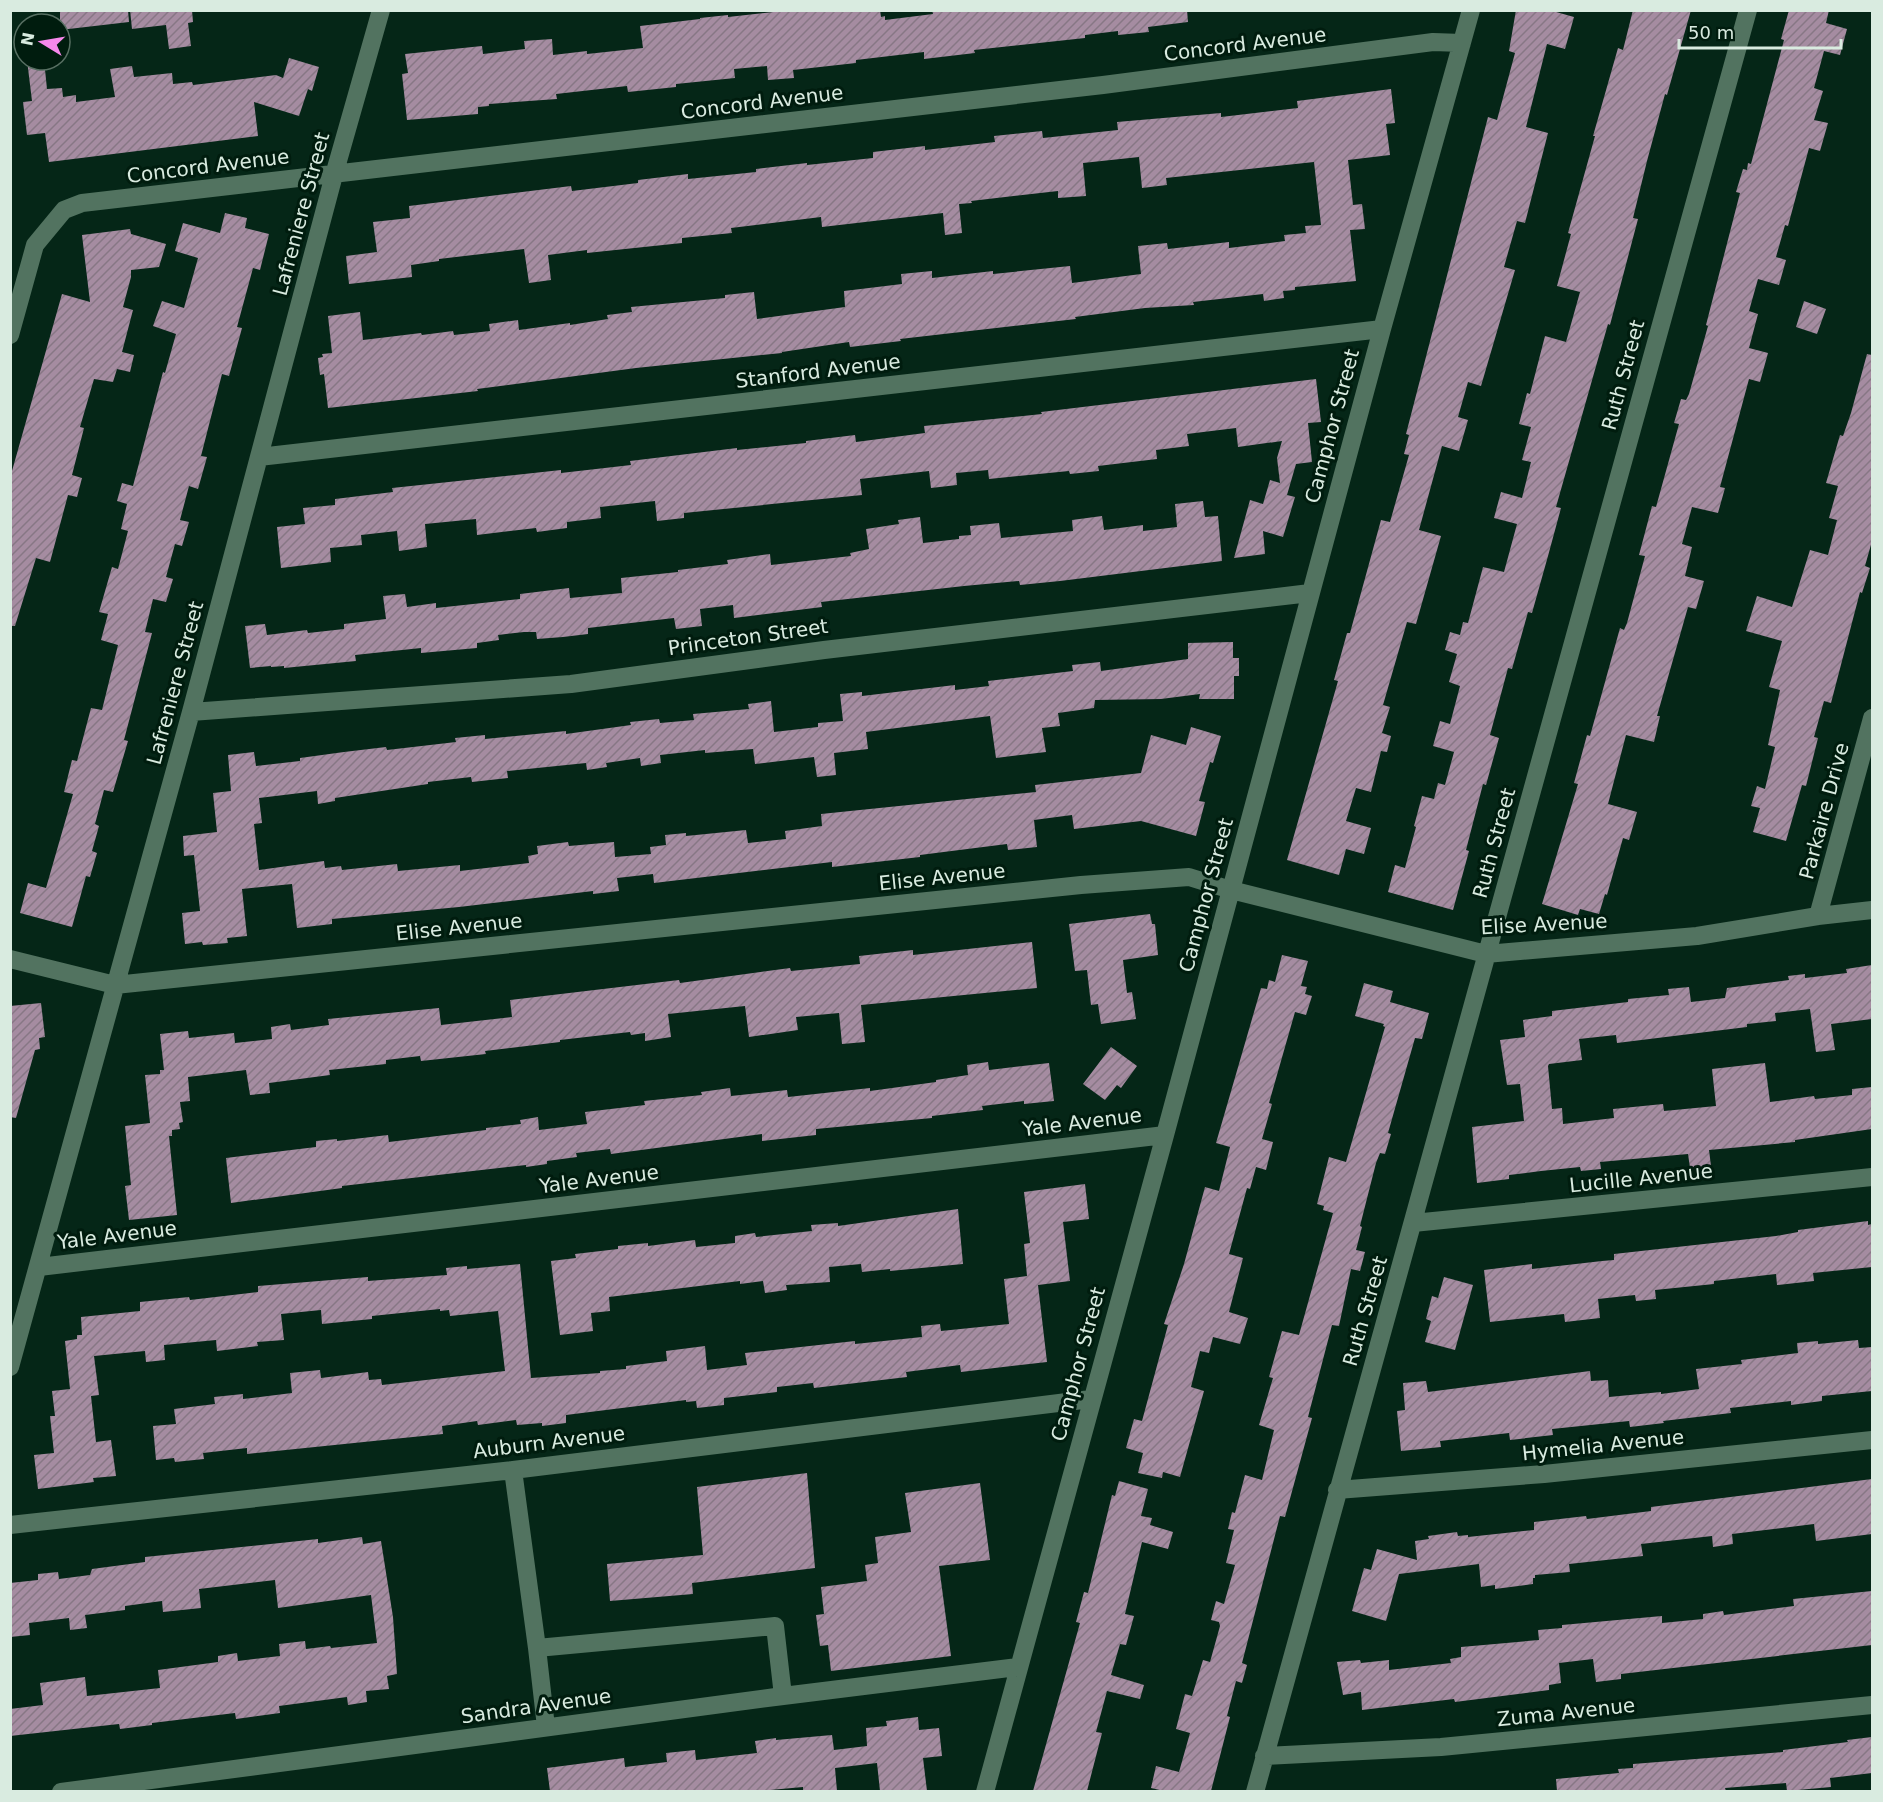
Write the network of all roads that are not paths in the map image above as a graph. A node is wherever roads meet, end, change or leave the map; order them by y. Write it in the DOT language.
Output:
graph roads {
  1 [pos="381,10"];
  2 [pos="1471,10"];
  3 [pos="1748,10"];
  4 [pos="1462,43"];
  5 [pos="334,175"];
  6 [pos="1382,329"];
  7 [pos="10,334"];
  8 [pos="259,457"];
  9 [pos="1310,593"];
  10 [pos="191,712"];
  11 [pos="1872,718"];
  12 [pos="1231,890"];
  13 [pos="1872,910"];
  14 [pos="1818,916"];
  15 [pos="1486,954"];
  16 [pos="10,959"];
  17 [pos="115,985"];
  18 [pos="1165,1135"];
  19 [pos="1872,1177"];
  20 [pos="1413,1222"];
  21 [pos="39,1267"];
  22 [pos="10,1367"];
  23 [pos="1091,1399"];
  24 [pos="1872,1440"];
  25 [pos="513,1470"];
  26 [pos="1337,1490"];
  27 [pos="10,1525"];
  28 [pos="537,1648"];
  29 [pos="1018,1667"];
  30 [pos="783,1696"];
  31 [pos="1872,1705"];
  32 [pos="546,1727"];
  33 [pos="1264,1756"];
  34 [pos="177,1784"];
  35 [pos="61,1791"];
  36 [pos="985,1791"];
  37 [pos="1255,1791"];
  1 -- 5 [label="street, Lafreniere Street"];
  2 -- 4 [label="street, Camphor Street"];
  3 -- 15 [label="street, Ruth Street"];
  4 -- 5 [label="street, Concord Avenue"];
  4 -- 6 [label="street, Camphor Street"];
  5 -- 7 [label="street, Concord Avenue"];
  5 -- 8 [label="street, Lafreniere Street"];
  6 -- 8 [label="street, Stanford Avenue"];
  6 -- 9 [label="street, Camphor Street"];
  8 -- 10 [label="street, Lafreniere Street"];
  9 -- 10 [label="street, Princeton Street"];
  9 -- 12 [label="street, Camphor Street"];
  10 -- 17 [label="street, Lafreniere Street"];
  11 -- 14 [label="street, Parkaire Drive"];
  12 -- 15 [label="street, Elise Avenue"];
  12 -- 17 [label="street, Elise Avenue"];
  12 -- 18 [label="street, Camphor Street"];
  13 -- 14 [label="street, Elise Avenue"];
  14 -- 15 [label="street, Elise Avenue"];
  15 -- 20 [label="street, Ruth Street"];
  16 -- 17 [label="street, Elise Avenue"];
  17 -- 21 [label="street, Lafreniere Street"];
  18 -- 21 [label="street, Yale Avenue"];
  18 -- 23 [label="street, Camphor Street"];
  19 -- 20 [label="street, Lucille Avenue"];
  20 -- 26 [label="street, Ruth Street"];
  21 -- 22 [label="street, Lafreniere Street"];
  23 -- 25 [label="street, Auburn Avenue"];
  23 -- 29 [label="street, Camphor Street"];
  24 -- 26 [label="street, Hymelia Avenue"];
  25 -- 27 [label="street, Auburn Avenue"];
  25 -- 28 [label="street"];
  26 -- 33 [label="street, Ruth Street"];
  28 -- 30 [label="street"];
  28 -- 32 [label="street"];
  29 -- 30 [label="street, Sandra Avenue"];
  29 -- 36 [label="street, Camphor Street"];
  30 -- 32 [label="street, Sandra Avenue"];
  31 -- 33 [label="street, Zuma Avenue"];
  32 -- 34 [label="street, Sandra Avenue"];
  33 -- 37 [label="street, Ruth Street"];
  34 -- 35 [label="street, Sandra Avenue"];
}
